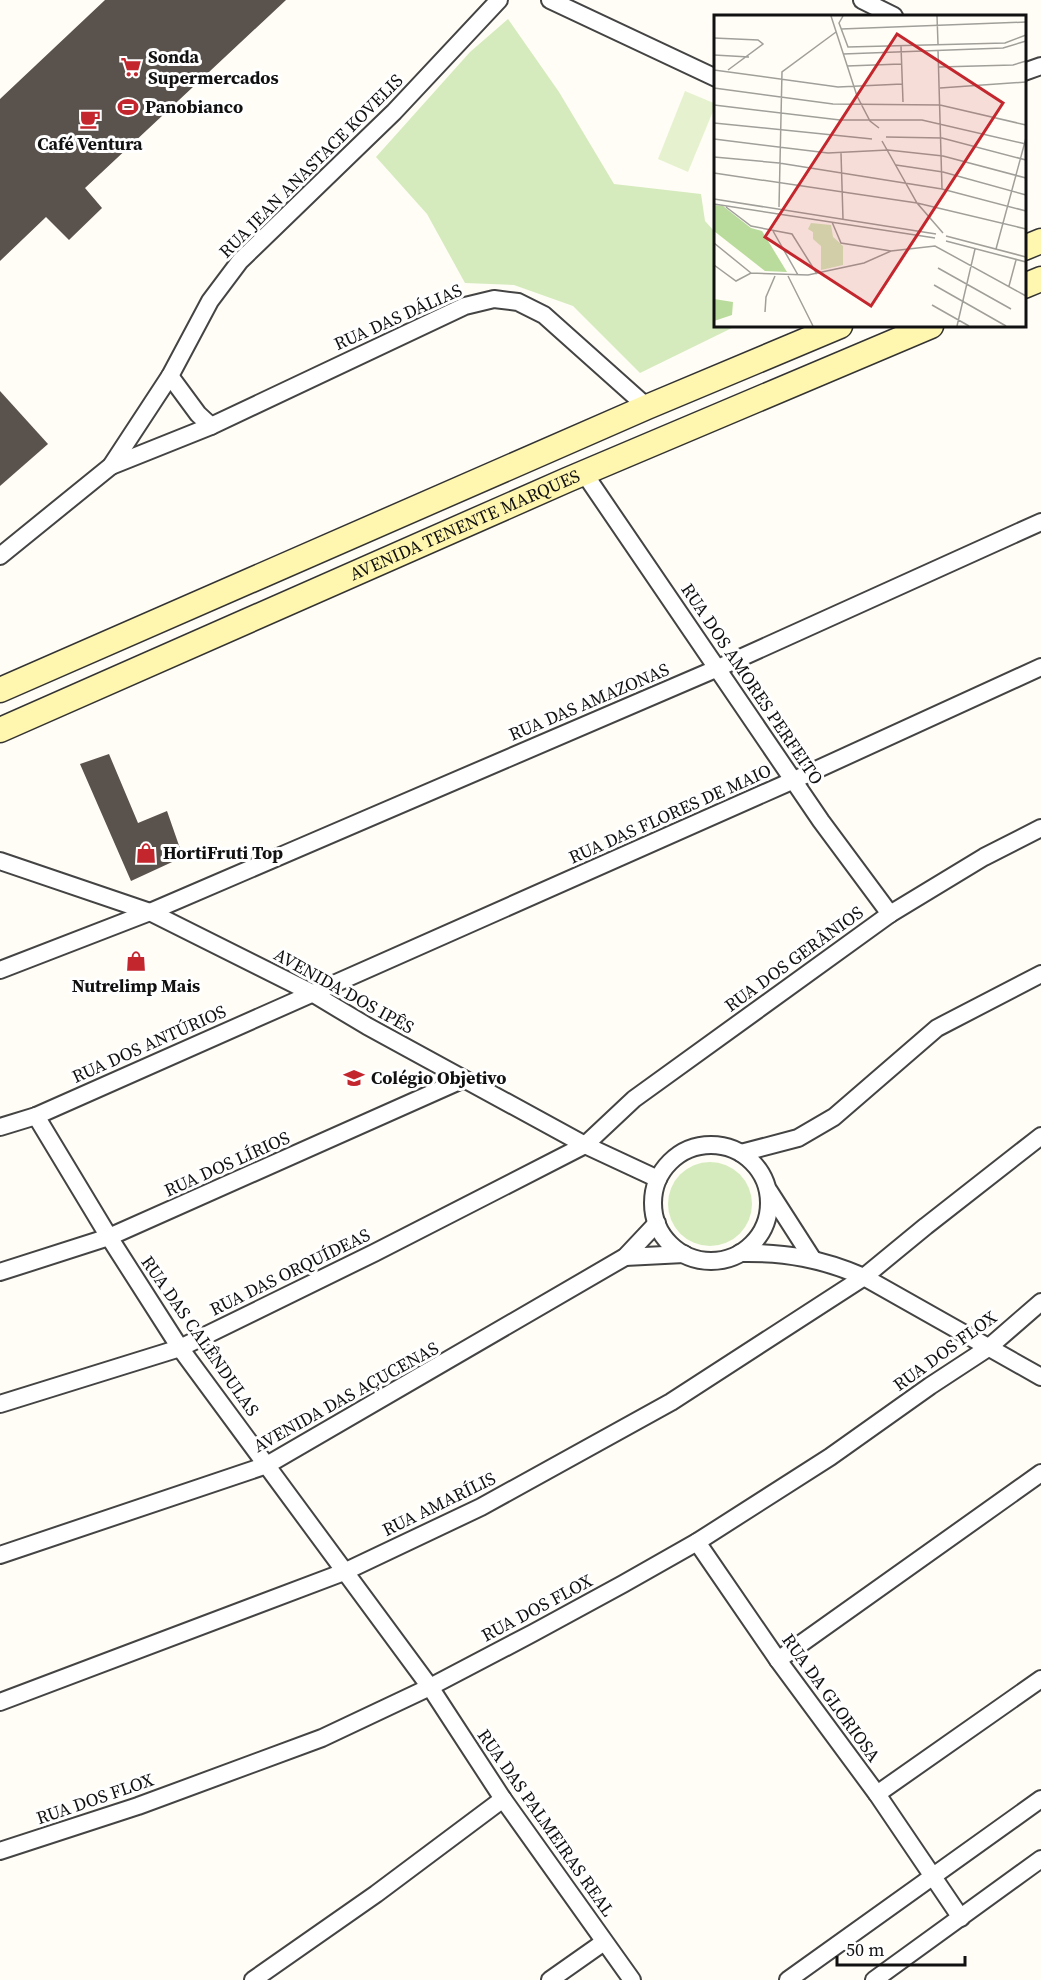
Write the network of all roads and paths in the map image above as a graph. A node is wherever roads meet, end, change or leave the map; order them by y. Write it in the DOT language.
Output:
graph roads {
  1 [pos="499,0"];
  2 [pos="550,0"];
  3 [pos="862,0"];
  4 [pos="892,15"];
  5 [pos="1041,66"];
  6 [pos="1026,71"];
  7 [pos="714,77"];
  8 [pos="1041,241"];
  9 [pos="1026,247"];
  10 [pos="1041,279"];
  11 [pos="1026,285"];
  12 [pos="838,327"];
  13 [pos="930,327"];
  14 [pos="170,376"];
  15 [pos="646,407"];
  16 [pos="211,426"];
  17 [pos="111,466"];
  18 [pos="584,473"];
  19 [pos="1041,522"];
  20 [pos="0,556"];
  21 [pos="1041,667"];
  22 [pos="718,668"];
  23 [pos="0,690"];
  24 [pos="0,730"];
  25 [pos="794,780"];
  26 [pos="1041,828"];
  27 [pos="0,861"];
  28 [pos="150,912"];
  29 [pos="890,914"];
  30 [pos="0,970"];
  31 [pos="1041,974"];
  32 [pos="312,993"];
  33 [pos="464,1079"];
  34 [pos="36,1116"];
  35 [pos="0,1127"];
  36 [pos="1041,1136"];
  37 [pos="585,1145"];
  38 [pos="741,1153"];
  39 [pos="658,1179"];
  40 [pos="768,1189"];
  41 [pos="657,1222"];
  42 [pos="110,1237"];
  43 [pos="740,1253"];
  44 [pos="684,1254"];
  45 [pos="625,1257"];
  46 [pos="812,1258"];
  47 [pos="0,1272"];
  48 [pos="864,1277"];
  49 [pos="1041,1302"];
  50 [pos="180,1348"];
  51 [pos="988,1348"];
  52 [pos="1041,1377"];
  53 [pos="0,1404"];
  54 [pos="267,1466"];
  55 [pos="1041,1473"];
  56 [pos="697,1542"];
  57 [pos="0,1555"];
  58 [pos="344,1572"];
  59 [pos="778,1660"];
  60 [pos="1041,1678"];
  61 [pos="430,1687"];
  62 [pos="0,1702"];
  63 [pos="877,1794"];
  64 [pos="503,1799"];
  65 [pos="1041,1799"];
  66 [pos="0,1851"];
  67 [pos="1041,1859"];
  68 [pos="934,1876"];
  69 [pos="961,1918"];
  70 [pos="604,1942"];
  71 [pos="253,1980"];
  72 [pos="550,1980"];
  73 [pos="632,1980"];
  74 [pos="788,1980"];
  75 [pos="874,1980"];
  1 -- 14 [label="street, RUA JEAN ANASTACE KOVELIS"];
  2 -- 7 [label="street"];
  3 -- 4 [label="street"];
  5 -- 6 [label="street"];
  8 -- 9 [label="main road"];
  10 -- 11 [label="main road"];
  12 -- 15 [label="main road, AVENIDA TENENTE MARQUES"];
  13 -- 18 [label="main road, AVENIDA TENENTE MARQUES"];
  14 -- 16 [label="street"];
  14 -- 17 [label="street, RUA JEAN ANASTACE KOVELIS"];
  15 -- 16 [label="street, RUA DAS DÁLIAS"];
  15 -- 23 [label="main road, AVENIDA TENENTE MARQUES"];
  16 -- 17 [label="street, RUA DAS DÁLIAS"];
  17 -- 20 [label="street, RUA JEAN ANASTACE KOVELIS"];
  18 -- 22 [label="street, RUA DOS AMORES PERFEITO"];
  18 -- 24 [label="main road, AVENIDA TENENTE MARQUES"];
  19 -- 22 [label="street, RUA DAS AMAZONAS"];
  21 -- 25 [label="street, RUA DAS FLORES DE MAIO"];
  22 -- 25 [label="street, RUA DOS AMORES PERFEITO"];
  22 -- 28 [label="street, RUA DAS AMAZONAS"];
  25 -- 29 [label="street, RUA DOS AMORES PERFEITO"];
  25 -- 32 [label="street, RUA DAS FLORES DE MAIO"];
  26 -- 29 [label="street, RUA DOS GERÂNIOS"];
  27 -- 28 [label="street, AVENIDA DOS IPÊS"];
  28 -- 30 [label="street, RUA DAS AMAZONAS"];
  28 -- 32 [label="street, AVENIDA DOS IPÊS"];
  29 -- 37 [label="street, RUA DOS GERÂNIOS"];
  31 -- 38 [label="street"];
  32 -- 33 [label="street, AVENIDA DOS IPÊS"];
  32 -- 34 [label="street, RUA DOS ANTÚRIOS"];
  33 -- 37 [label="street, AVENIDA DOS IPÊS"];
  33 -- 42 [label="street, RUA DOS LÍRIOS"];
  34 -- 35 [label="street, RUA DOS ANTÚRIOS"];
  34 -- 42 [label="street, RUA DAS CALÊNDULAS"];
  36 -- 48 [label="street, RUA AMARÍLIS"];
  37 -- 39 [label="street, AVENIDA DOS IPÊS"];
  37 -- 50 [label="street, RUA DAS ORQUÍDEAS"];
  38 -- 39 [label="street"];
  38 -- 40 [label="street"];
  39 -- 41 [label="street"];
  40 -- 43 [label="street"];
  40 -- 46 [label="street"];
  41 -- 44 [label="street"];
  41 -- 45 [label="street, AVENIDA DAS AÇUCENAS"];
  42 -- 47 [label="street, RUA DOS LÍRIOS"];
  42 -- 50 [label="street, RUA DAS CALÊNDULAS"];
  43 -- 44 [label="street"];
  43 -- 46 [label="street"];
  44 -- 45 [label="street, AVENIDA DAS AÇUCENAS"];
  45 -- 54 [label="street, AVENIDA DAS AÇUCENAS"];
  46 -- 48 [label="street"];
  48 -- 51 [label="street"];
  48 -- 58 [label="street, RUA AMARÍLIS"];
  49 -- 51 [label="street, RUA DOS FLOX"];
  50 -- 53 [label="street, RUA DAS ORQUÍDEAS"];
  50 -- 54 [label="street, RUA DAS CALÊNDULAS"];
  51 -- 52 [label="street"];
  51 -- 56 [label="street, RUA DOS FLOX"];
  54 -- 57 [label="street, AVENIDA DAS AÇUCENAS"];
  54 -- 58 [label="street, RUA DAS CALÊNDULAS"];
  55 -- 59 [label="street"];
  56 -- 59 [label="street, RUA DA GLORIOSA"];
  56 -- 61 [label="street, RUA DOS FLOX"];
  58 -- 61 [label="street, RUA DAS CALÊNDULAS"];
  58 -- 62 [label="street, RUA AMARÍLIS"];
  59 -- 63 [label="street, RUA DA GLORIOSA"];
  60 -- 63 [label="street"];
  61 -- 64 [label="street, RUA DAS PALMEIRAS REAL"];
  61 -- 66 [label="street, RUA DOS FLOX"];
  63 -- 68 [label="street, RUA DA GLORIOSA"];
  64 -- 70 [label="street, RUA DAS PALMEIRAS REAL"];
  64 -- 71 [label="street"];
  65 -- 68 [label="street"];
  67 -- 69 [label="street"];
  68 -- 69 [label="street, RUA DA GLORIOSA"];
  68 -- 74 [label="street"];
  69 -- 75 [label="street"];
  70 -- 72 [label="street"];
  70 -- 73 [label="street, RUA DAS PALMEIRAS REAL"];
}
